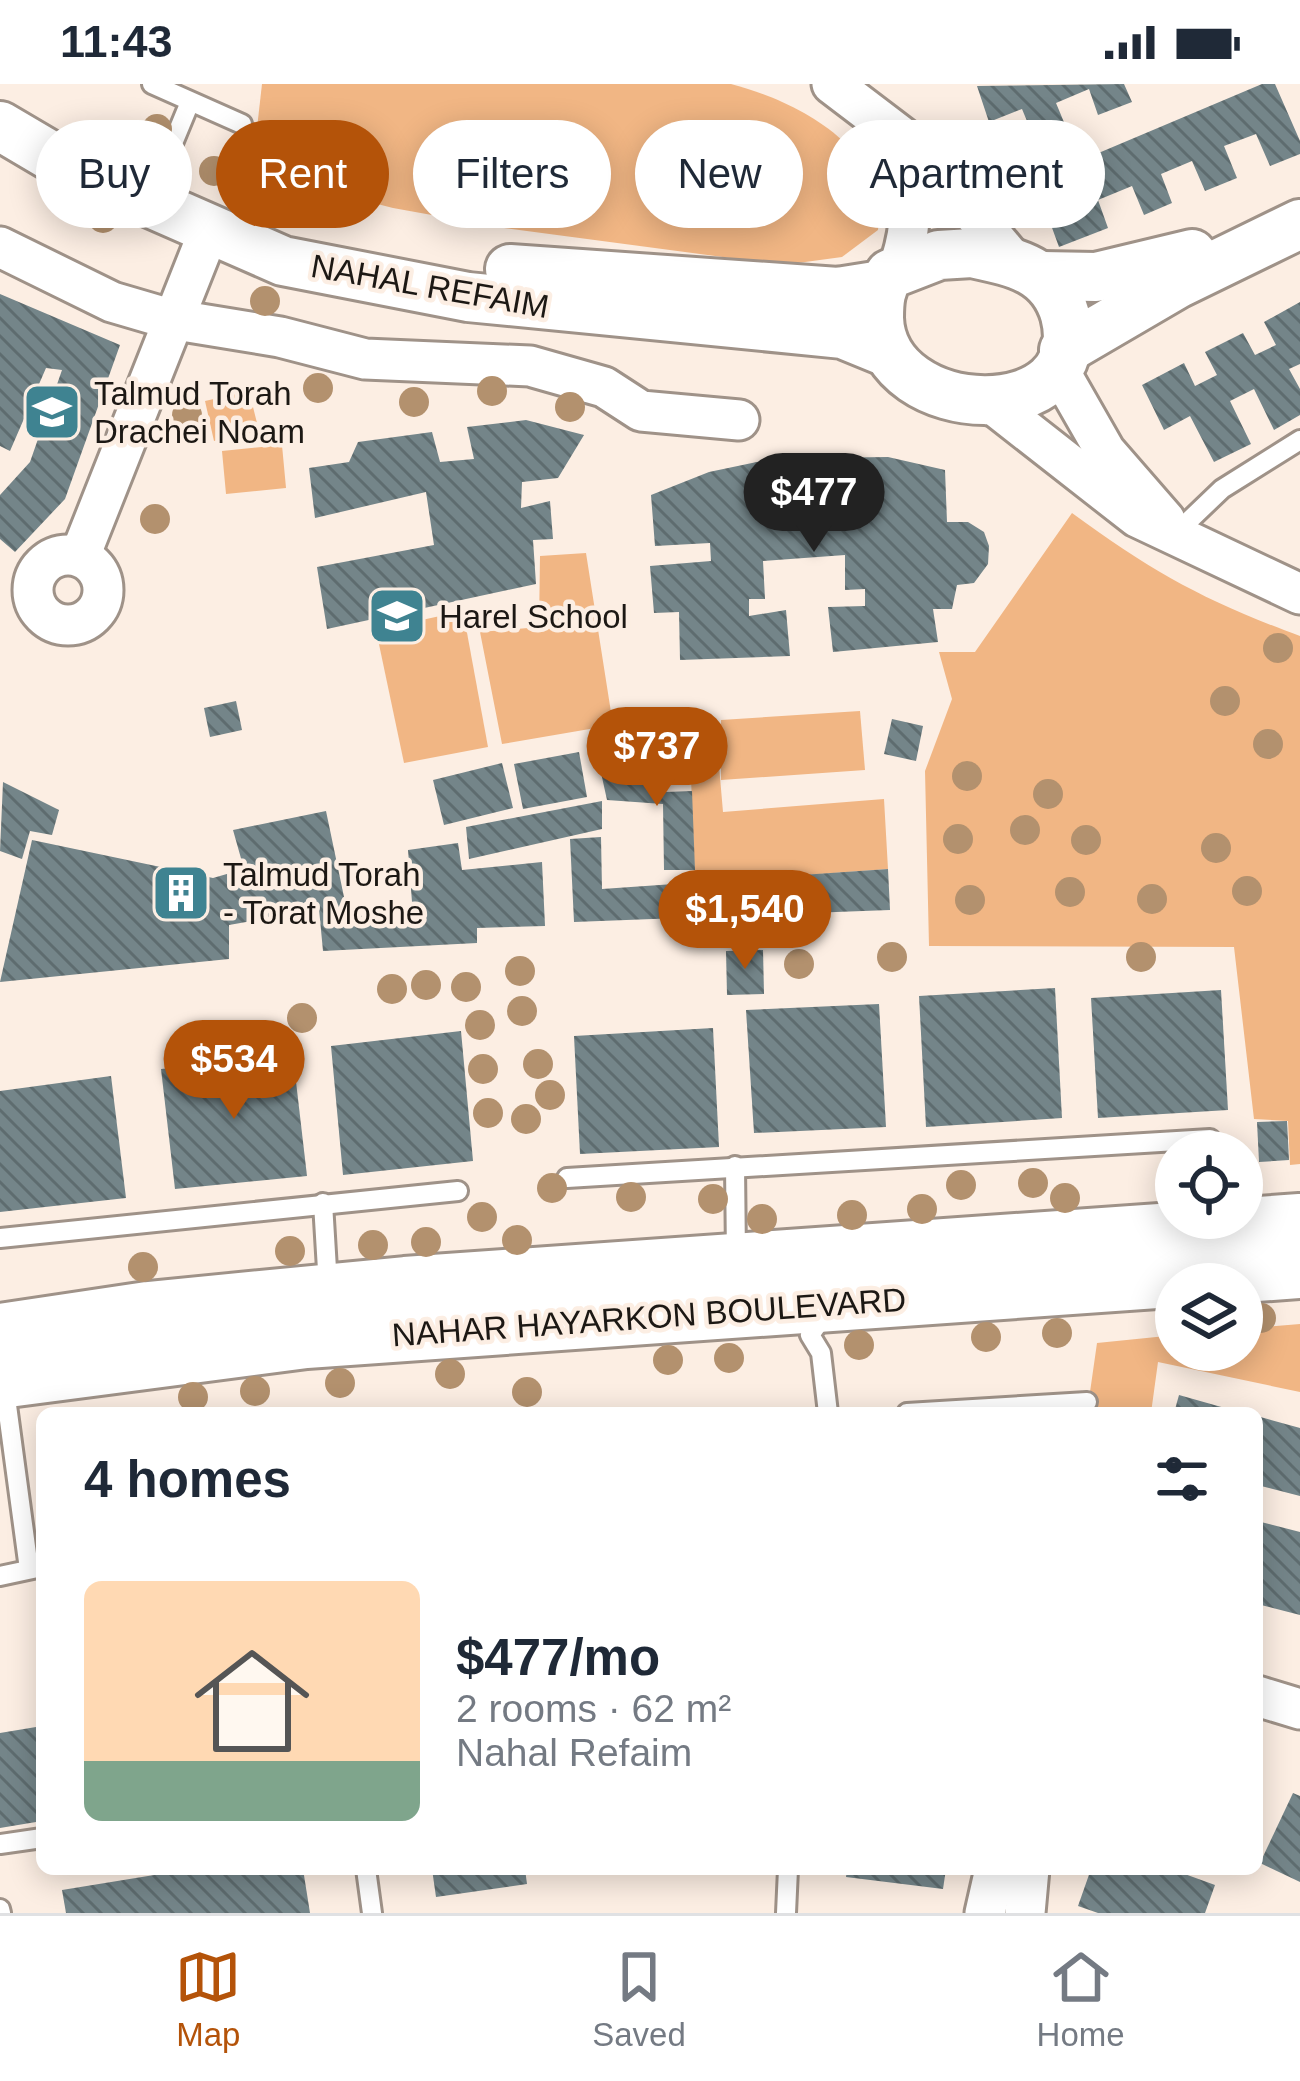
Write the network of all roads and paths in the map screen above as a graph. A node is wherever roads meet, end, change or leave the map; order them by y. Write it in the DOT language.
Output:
graph roads {
  1 [pos="152,84"];
  2 [pos="0,95"];
  3 [pos="848,96"];
  4 [pos="190,102"];
  5 [pos="48,120"];
  6 [pos="183,120"];
  7 [pos="233,120"];
  8 [pos="0,126"];
  9 [pos="192,191"];
  10 [pos="1300,223"];
  11 [pos="209,231"];
  12 [pos="0,247"];
  13 [pos="1028,270"];
  14 [pos="891,276"];
  15 [pos="170,319"];
  16 [pos="886,352"];
  17 [pos="1060,358"];
  18 [pos="989,402"];
  19 [pos="739,420"];
  20 [pos="1300,440"];
  21 [pos="1176,533"];
  22 [pos="80,556"];
  23 [pos="1300,594"];
  24 [pos="1155,1141"];
  25 [pos="735,1166"];
  26 [pos="567,1178"];
  27 [pos="458,1191"];
  28 [pos="323,1204"];
  29 [pos="1300,1221"];
  30 [pos="0,1238"];
  31 [pos="736,1260"];
  32 [pos="1300,1271"];
  33 [pos="328,1291"];
  34 [pos="815,1306"];
  35 [pos="1,1364"];
  36 [pos="1087,1402"];
  37 [pos="827,1407"];
  38 [pos="1005,1407"];
  39 [pos="35,1568"];
  40 [pos="0,1576"];
  41 [pos="1263,1698"];
  42 [pos="1300,1709"];
  43 [pos="36,1839"];
  44 [pos="0,1844"];
  45 [pos="367,1875"];
  46 [pos="788,1875"];
  47 [pos="994,1875"];
  48 [pos="1028,1875"];
  49 [pos="372,1913"];
  50 [pos="786,1913"];
  51 [pos="985,1913"];
  52 [pos="1025,1913"];
  1 -- 4 [label="lane"];
  2 -- 5 [label="street, NAHAL REFAIM"];
  3 -- 13 [label="street"];
  3 -- 14 [label="street"];
  4 -- 6 [label="lane"];
  4 -- 7 [label="lane"];
  8 -- 11 [label="street, NAHAL REFAIM"];
  9 -- 14 [label="street, NAHAL REFAIM"];
  10 -- 13 [label="street"];
  10 -- 17 [label="street"];
  11 -- 15 [label="street"];
  11 -- 16 [label="street, NAHAL REFAIM"];
  12 -- 15 [label="street"];
  13 -- 14 [label="street"];
  13 -- 17 [label="street"];
  14 -- 16 [label="street"];
  15 -- 19 [label="street"];
  15 -- 22 [label="street"];
  16 -- 18 [label="street"];
  17 -- 18 [label="street"];
  17 -- 21 [label="street"];
  18 -- 21 [label="street"];
  20 -- 21 [label="lane"];
  21 -- 23 [label="street"];
  24 -- 25 [label="lane"];
  25 -- 26 [label="lane"];
  25 -- 31 [label="lane"];
  27 -- 28 [label="lane"];
  28 -- 30 [label="lane"];
  28 -- 33 [label="lane"];
  29 -- 31 [label="main road, NAHAR HAYARKON BOULEVARD"];
  31 -- 33 [label="main road, NAHAR HAYARKON BOULEVARD"];
  32 -- 34 [label="main road, NAHAR HAYARKON BOULEVARD"];
  33 -- 35 [label="main road, NAHAR HAYARKON BOULEVARD"];
  34 -- 35 [label="main road, NAHAR HAYARKON BOULEVARD"];
  34 -- 37 [label="lane"];
  35 -- 39 [label="lane"];
  36 -- 38 [label="lane"];
  39 -- 40 [label="lane"];
  41 -- 42 [label="street"];
  43 -- 44 [label="lane"];
  45 -- 49 [label="lane"];
  46 -- 50 [label="lane"];
  47 -- 51 [label="street"];
  48 -- 52 [label="street"];
}
